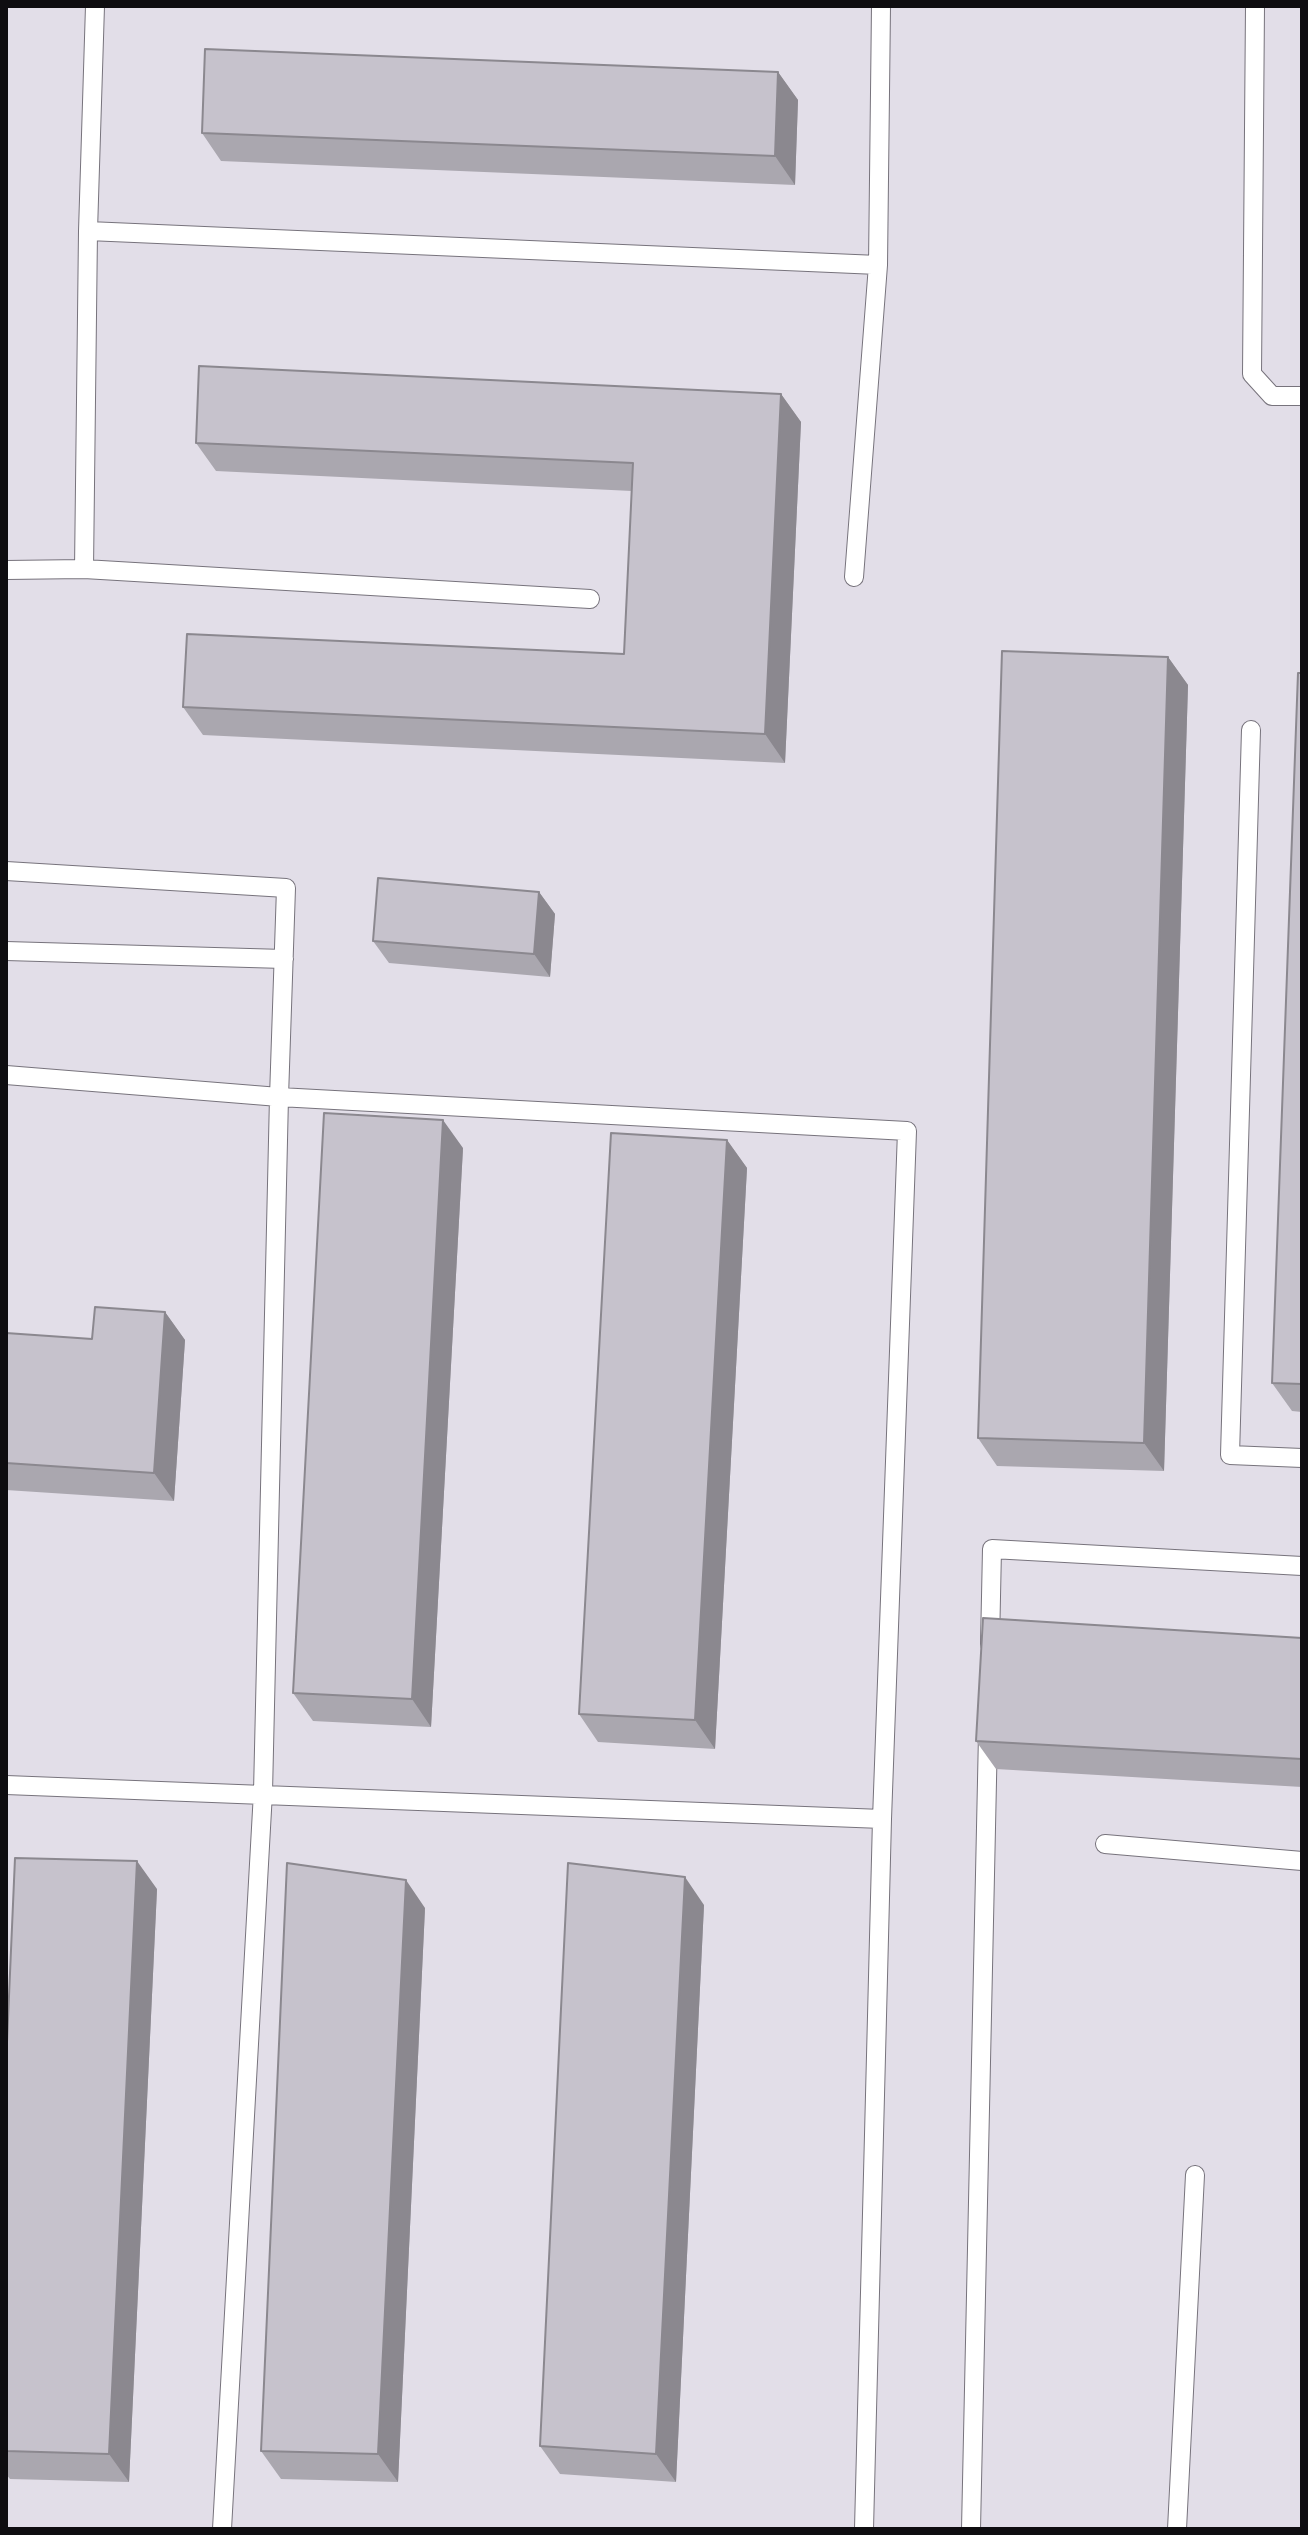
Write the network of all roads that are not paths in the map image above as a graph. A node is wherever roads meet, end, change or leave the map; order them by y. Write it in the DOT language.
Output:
graph roads {
  1 [pos="95,6"];
  2 [pos="881,6"];
  3 [pos="1255,6"];
  4 [pos="88,231"];
  5 [pos="878,265"];
  6 [pos="1302,396"];
  7 [pos="84,569"];
  8 [pos="6,570"];
  9 [pos="854,577"];
  10 [pos="590,599"];
  11 [pos="1251,730"];
  12 [pos="6,871"];
  13 [pos="6,951"];
  14 [pos="284,959"];
  15 [pos="6,1075"];
  16 [pos="279,1097"];
  17 [pos="1302,1458"];
  18 [pos="1302,1566"];
  19 [pos="990,1660"];
  20 [pos="989,1707"];
  21 [pos="6,1785"];
  22 [pos="263,1792"];
  23 [pos="882,1819"];
  24 [pos="1105,1844"];
  25 [pos="1302,1861"];
  26 [pos="1195,2175"];
  27 [pos="222,2529"];
  28 [pos="864,2529"];
  29 [pos="971,2529"];
  30 [pos="1177,2529"];
  1 -- 4 [label="lane"];
  2 -- 5 [label="lane"];
  3 -- 6 [label="lane"];
  4 -- 5 [label="lane"];
  4 -- 7 [label="lane"];
  5 -- 9 [label="lane"];
  7 -- 8 [label="lane"];
  7 -- 10 [label="lane"];
  11 -- 17 [label="lane"];
  12 -- 14 [label="lane"];
  13 -- 14 [label="lane"];
  14 -- 16 [label="lane"];
  15 -- 16 [label="lane"];
  16 -- 22 [label="lane"];
  16 -- 23 [label="lane"];
  18 -- 19 [label="lane"];
  20 -- 29 [label="lane"];
  21 -- 22 [label="lane"];
  22 -- 23 [label="lane"];
  22 -- 27 [label="lane"];
  23 -- 28 [label="lane"];
  24 -- 25 [label="lane"];
  26 -- 30 [label="lane"];
}
